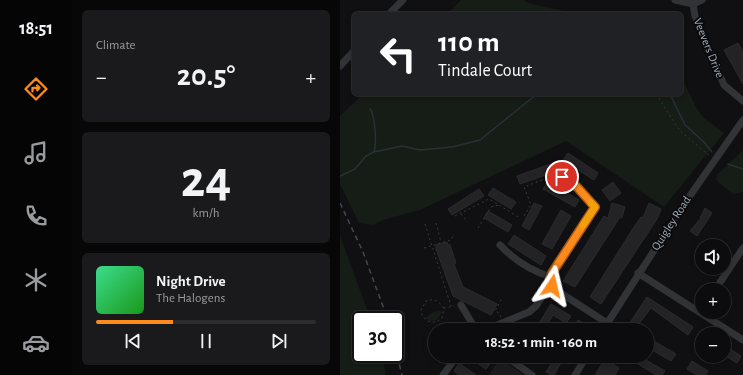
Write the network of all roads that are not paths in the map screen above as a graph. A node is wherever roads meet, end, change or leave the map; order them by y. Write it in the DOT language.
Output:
graph roads {
  1 [pos="403,0"];
  2 [pos="675,0"];
  3 [pos="702,0"];
  4 [pos="693,4"];
  5 [pos="391,12"];
  6 [pos="352,53"];
  7 [pos="340,66"];
  8 [pos="743,101"];
  9 [pos="743,120"];
  10 [pos="562,177"];
  11 [pos="500,245"];
  12 [pos="743,248"];
  13 [pos="638,273"];
  14 [pos="551,281"];
  15 [pos="720,283"];
  16 [pos="460,305"];
  17 [pos="695,308"];
  18 [pos="712,319"];
  19 [pos="472,323"];
  20 [pos="502,323"];
  21 [pos="608,323"];
  22 [pos="743,340"];
  23 [pos="452,363"];
  24 [pos="515,363"];
  25 [pos="583,363"];
  26 [pos="443,375"];
  27 [pos="532,375"];
  28 [pos="575,375"];
  1 -- 5 [label="street"];
  2 -- 4 [label="street, Veevers Drive"];
  3 -- 4 [label="street"];
  4 -- 8 [label="street, Veevers Drive"];
  6 -- 7 [label="street"];
  9 -- 13 [label="street, Quigley Road"];
  10 -- 14 [label="street"];
  11 -- 14 [label="street"];
  12 -- 15 [label="street"];
  13 -- 17 [label="street"];
  13 -- 21 [label="street, Quigley Road"];
  14 -- 20 [label="street"];
  14 -- 21 [label="street"];
  16 -- 19 [label="street"];
  18 -- 22 [label="street"];
  23 -- 26 [label="street"];
  24 -- 27 [label="street"];
  25 -- 28 [label="street"];
}
